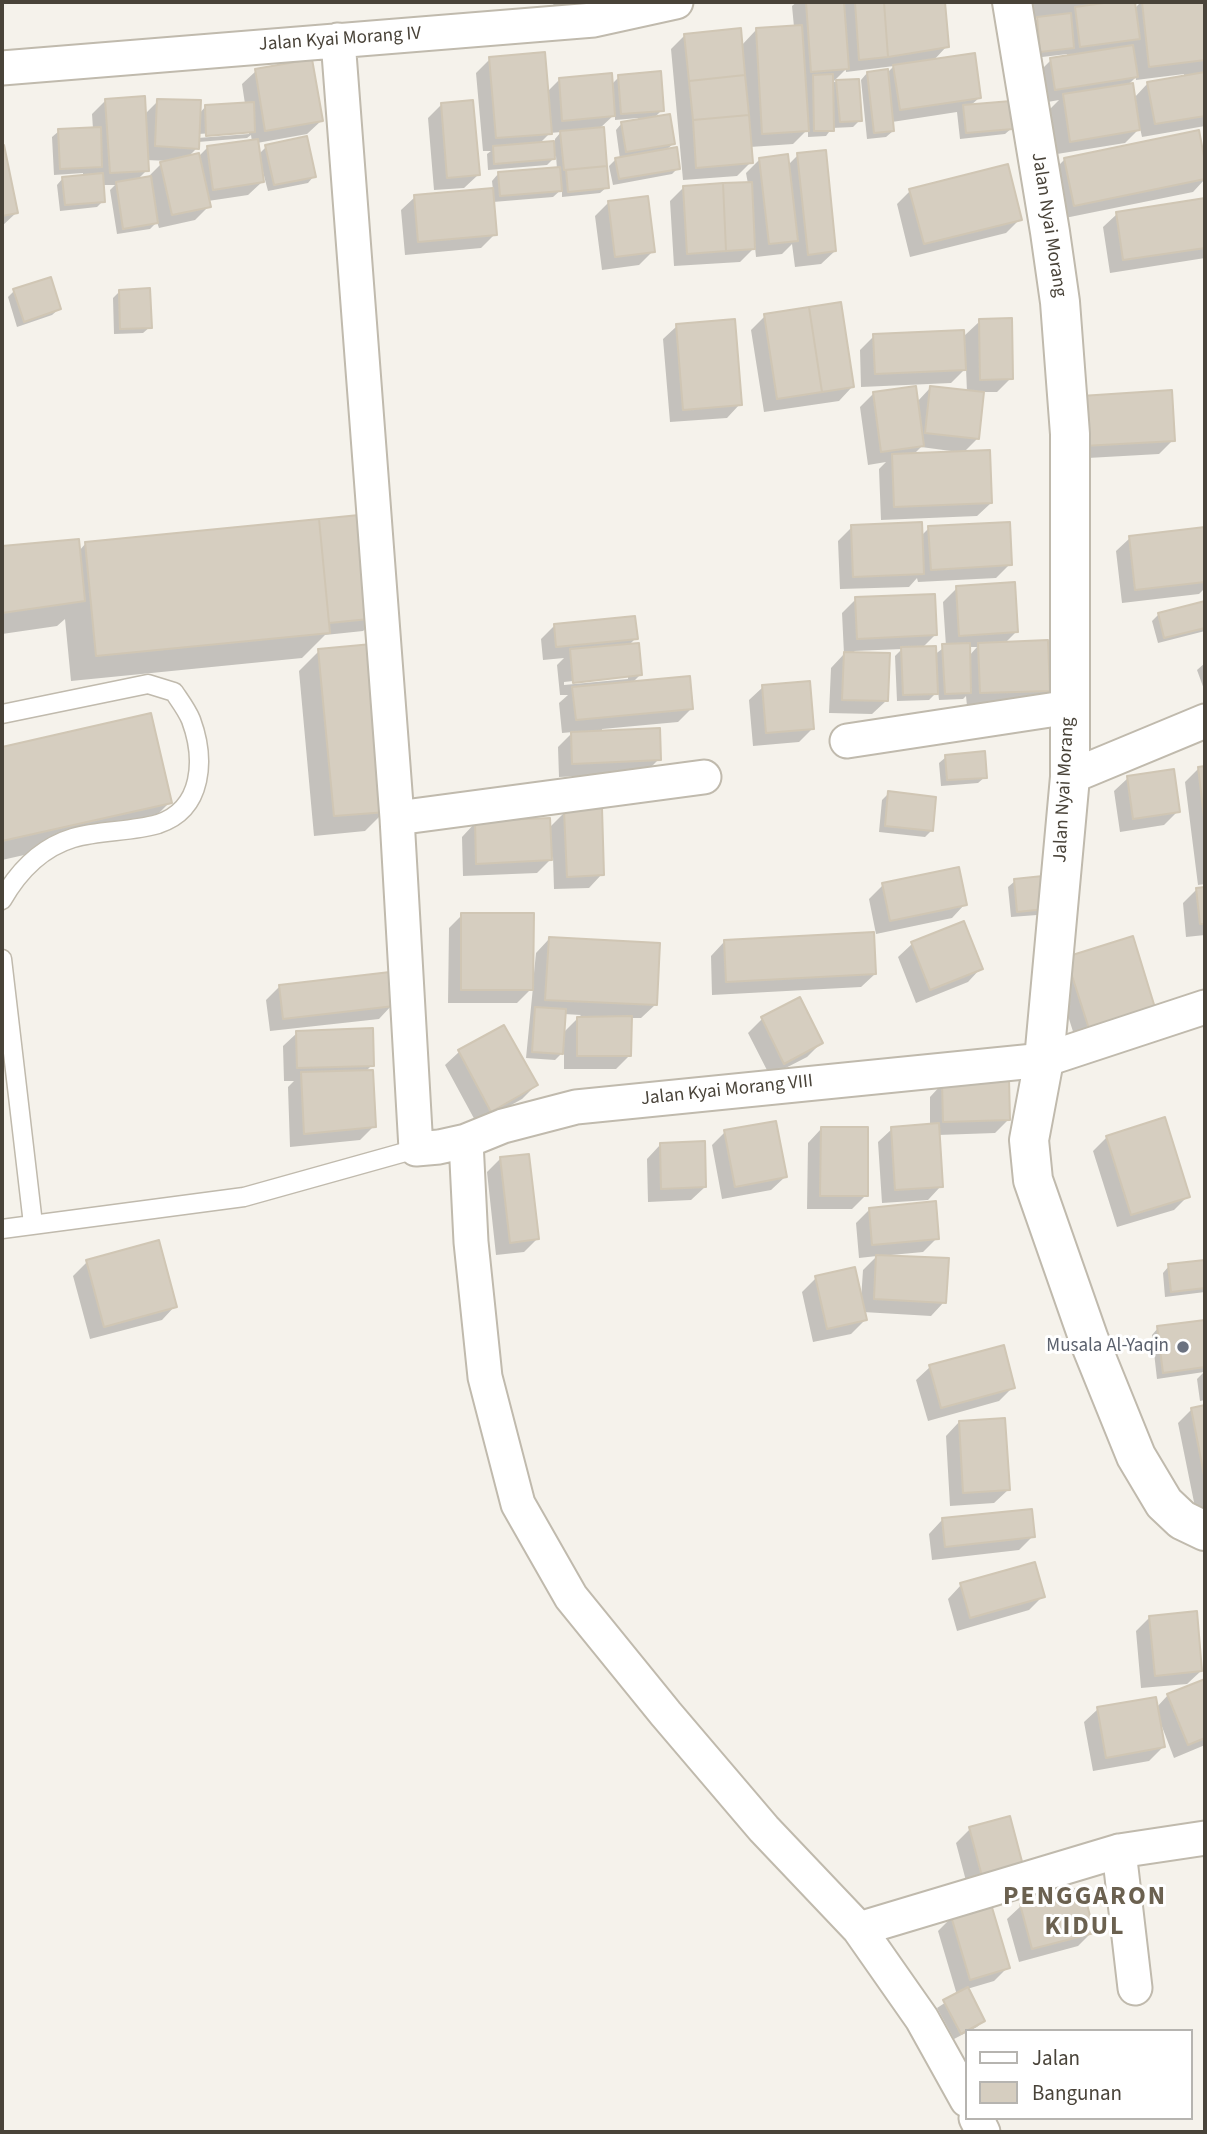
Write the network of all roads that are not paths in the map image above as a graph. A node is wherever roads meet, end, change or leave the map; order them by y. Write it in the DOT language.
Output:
graph roads {
  1 [pos="676,2"];
  2 [pos="1012,2"];
  3 [pos="341,40"];
  4 [pos="2,68"];
  5 [pos="1070,707"];
  6 [pos="2,714"];
  7 [pos="1205,722"];
  8 [pos="847,741"];
  9 [pos="704,777"];
  10 [pos="1070,777"];
  11 [pos="418,816"];
  12 [pos="2,900"];
  13 [pos="2,959"];
  14 [pos="1205,1007"];
  15 [pos="1044,1060"];
  16 [pos="445,1144"];
  17 [pos="33,1224"];
  18 [pos="2,1229"];
  19 [pos="1205,1531"];
  20 [pos="1205,1838"];
  21 [pos="1119,1851"];
  22 [pos="859,1929"];
  23 [pos="1135,1988"];
  24 [pos="965,2096"];
  1 -- 3 [label="street, Jalan Kyai Morang IV"];
  2 -- 5 [label="street, Jalan Nyai Morang"];
  3 -- 4 [label="street, Jalan Kyai Morang IV"];
  3 -- 11 [label="street"];
  5 -- 8 [label="street"];
  5 -- 10 [label="street, Jalan Nyai Morang"];
  6 -- 12 [label="lane"];
  7 -- 10 [label="street"];
  9 -- 11 [label="street"];
  10 -- 15 [label="street, Jalan Nyai Morang"];
  11 -- 16 [label="street"];
  13 -- 17 [label="lane"];
  14 -- 15 [label="street, Jalan Kyai Morang VIII"];
  15 -- 16 [label="street, Jalan Kyai Morang VIII"];
  15 -- 19 [label="street, Jalan Nyai Morang"];
  16 -- 17 [label="lane"];
  16 -- 22 [label="street"];
  17 -- 18 [label="lane"];
  20 -- 21 [label="street"];
  21 -- 22 [label="street"];
  21 -- 23 [label="street"];
  22 -- 24 [label="street"];
}
